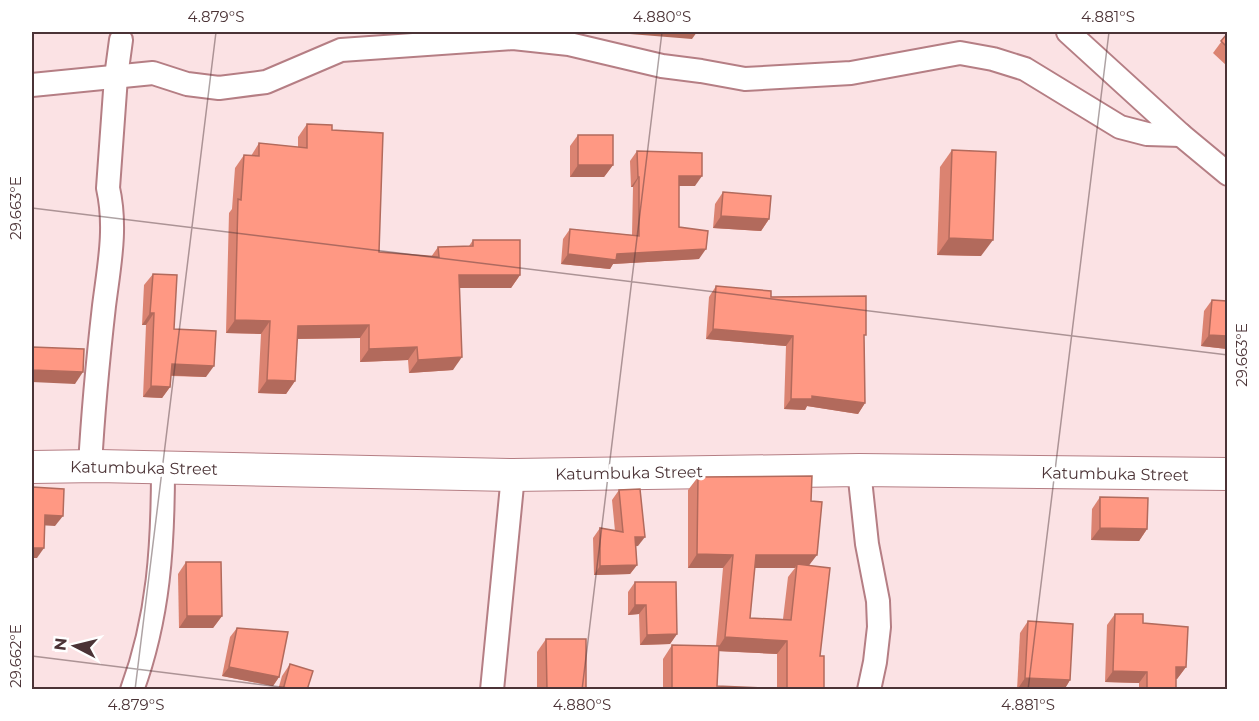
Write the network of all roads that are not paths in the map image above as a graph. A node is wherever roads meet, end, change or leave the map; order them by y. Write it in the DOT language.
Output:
graph roads {
  1 [pos="1068,32"];
  2 [pos="121,40"];
  3 [pos="116,77"];
  4 [pos="32,86"];
  5 [pos="1181,135"];
  6 [pos="1227,174"];
  7 [pos="90,466"];
  8 [pos="32,467"];
  9 [pos="164,468"];
  10 [pos="859,470"];
  11 [pos="1227,474"];
  12 [pos="513,475"];
  13 [pos="132,690"];
  14 [pos="492,690"];
  15 [pos="868,690"];
  1 -- 5 [label="street"];
  2 -- 3 [label="street"];
  3 -- 4 [label="street"];
  3 -- 5 [label="street"];
  3 -- 7 [label="street"];
  5 -- 6 [label="street"];
  7 -- 8 [label="main road, Katumbuka Street"];
  7 -- 9 [label="main road, Katumbuka Street"];
  9 -- 12 [label="main road, Katumbuka Street"];
  9 -- 13 [label="street"];
  10 -- 11 [label="main road, Katumbuka Street"];
  10 -- 12 [label="main road, Katumbuka Street"];
  10 -- 15 [label="street"];
  12 -- 14 [label="street"];
}
